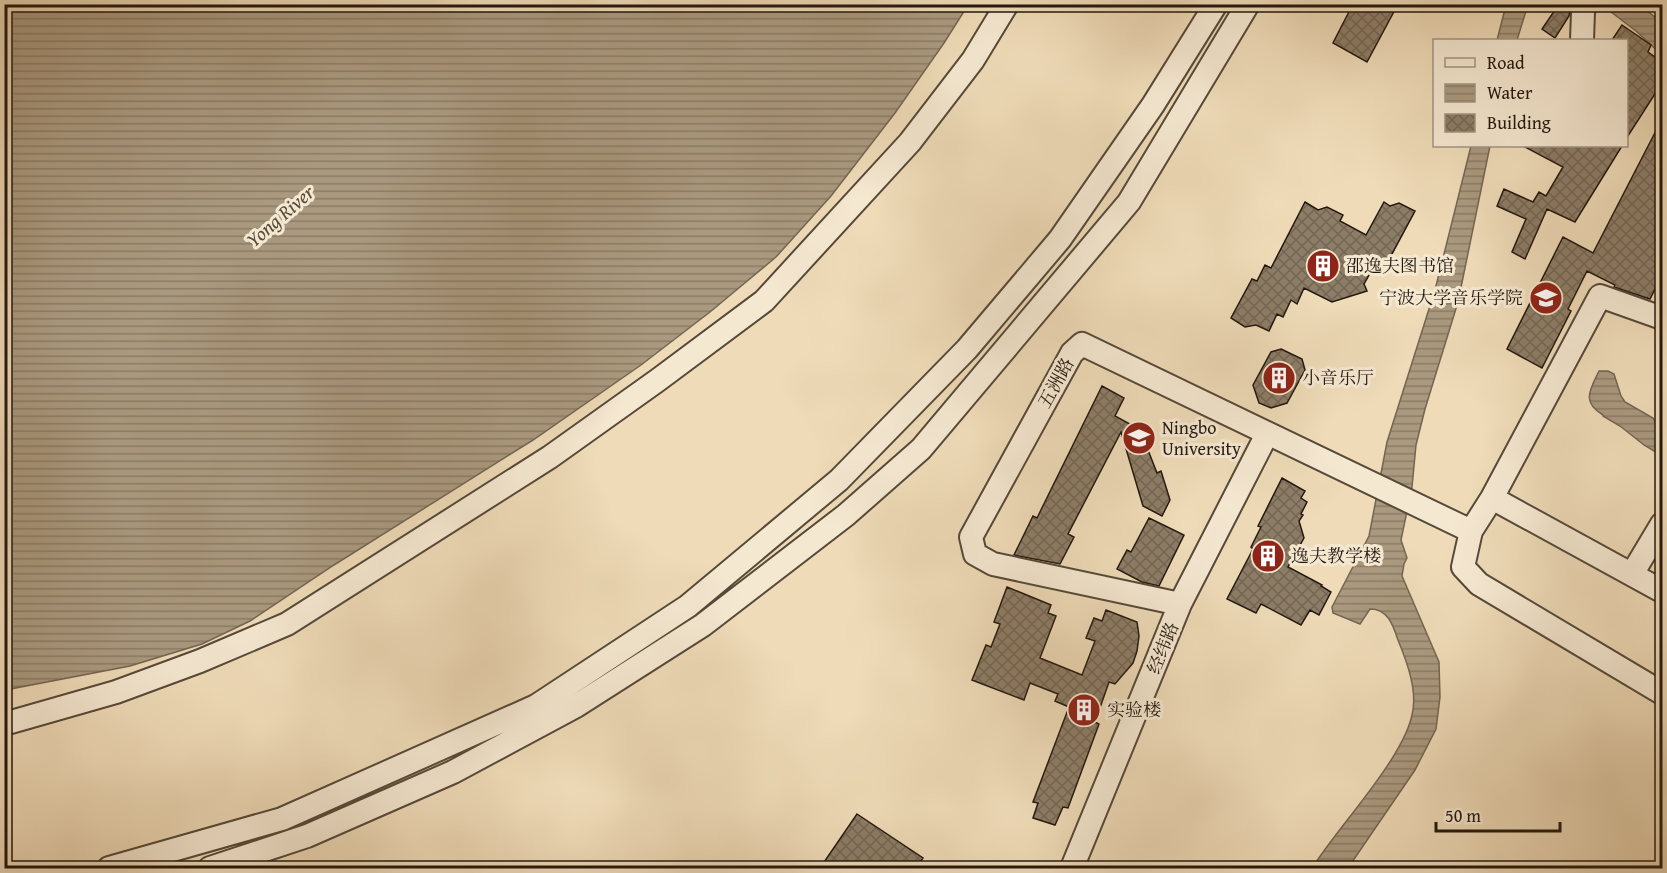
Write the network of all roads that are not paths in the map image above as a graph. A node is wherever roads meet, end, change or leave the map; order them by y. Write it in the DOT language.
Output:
graph roads {
  1 [pos="1008,4"];
  2 [pos="1216,4"];
  3 [pos="1248,4"];
  4 [pos="1585,4"];
  5 [pos="1582,39"];
  6 [pos="1662,318"];
  7 [pos="1267,434"];
  8 [pos="1492,498"];
  9 [pos="1662,524"];
  10 [pos="1471,531"];
  11 [pos="1632,574"];
  12 [pos="1662,591"];
  13 [pos="1180,604"];
  14 [pos="1662,693"];
  15 [pos="4,724"];
  16 [pos="109,868"];
  17 [pos="210,868"];
  18 [pos="1072,868"];
  1 -- 15 [label="street"];
  2 -- 16 [label="street"];
  3 -- 17 [label="street"];
  4 -- 5 [label="street"];
  6 -- 8 [label="street"];
  7 -- 10 [label="street, 五洲路"];
  7 -- 13 [label="street, 经纬路"];
  7 -- 13 [label="street, 五洲路"];
  8 -- 10 [label="street"];
  8 -- 11 [label="street"];
  9 -- 11 [label="street"];
  10 -- 14 [label="street"];
  11 -- 12 [label="street"];
  13 -- 18 [label="street, 经纬路"];
}
